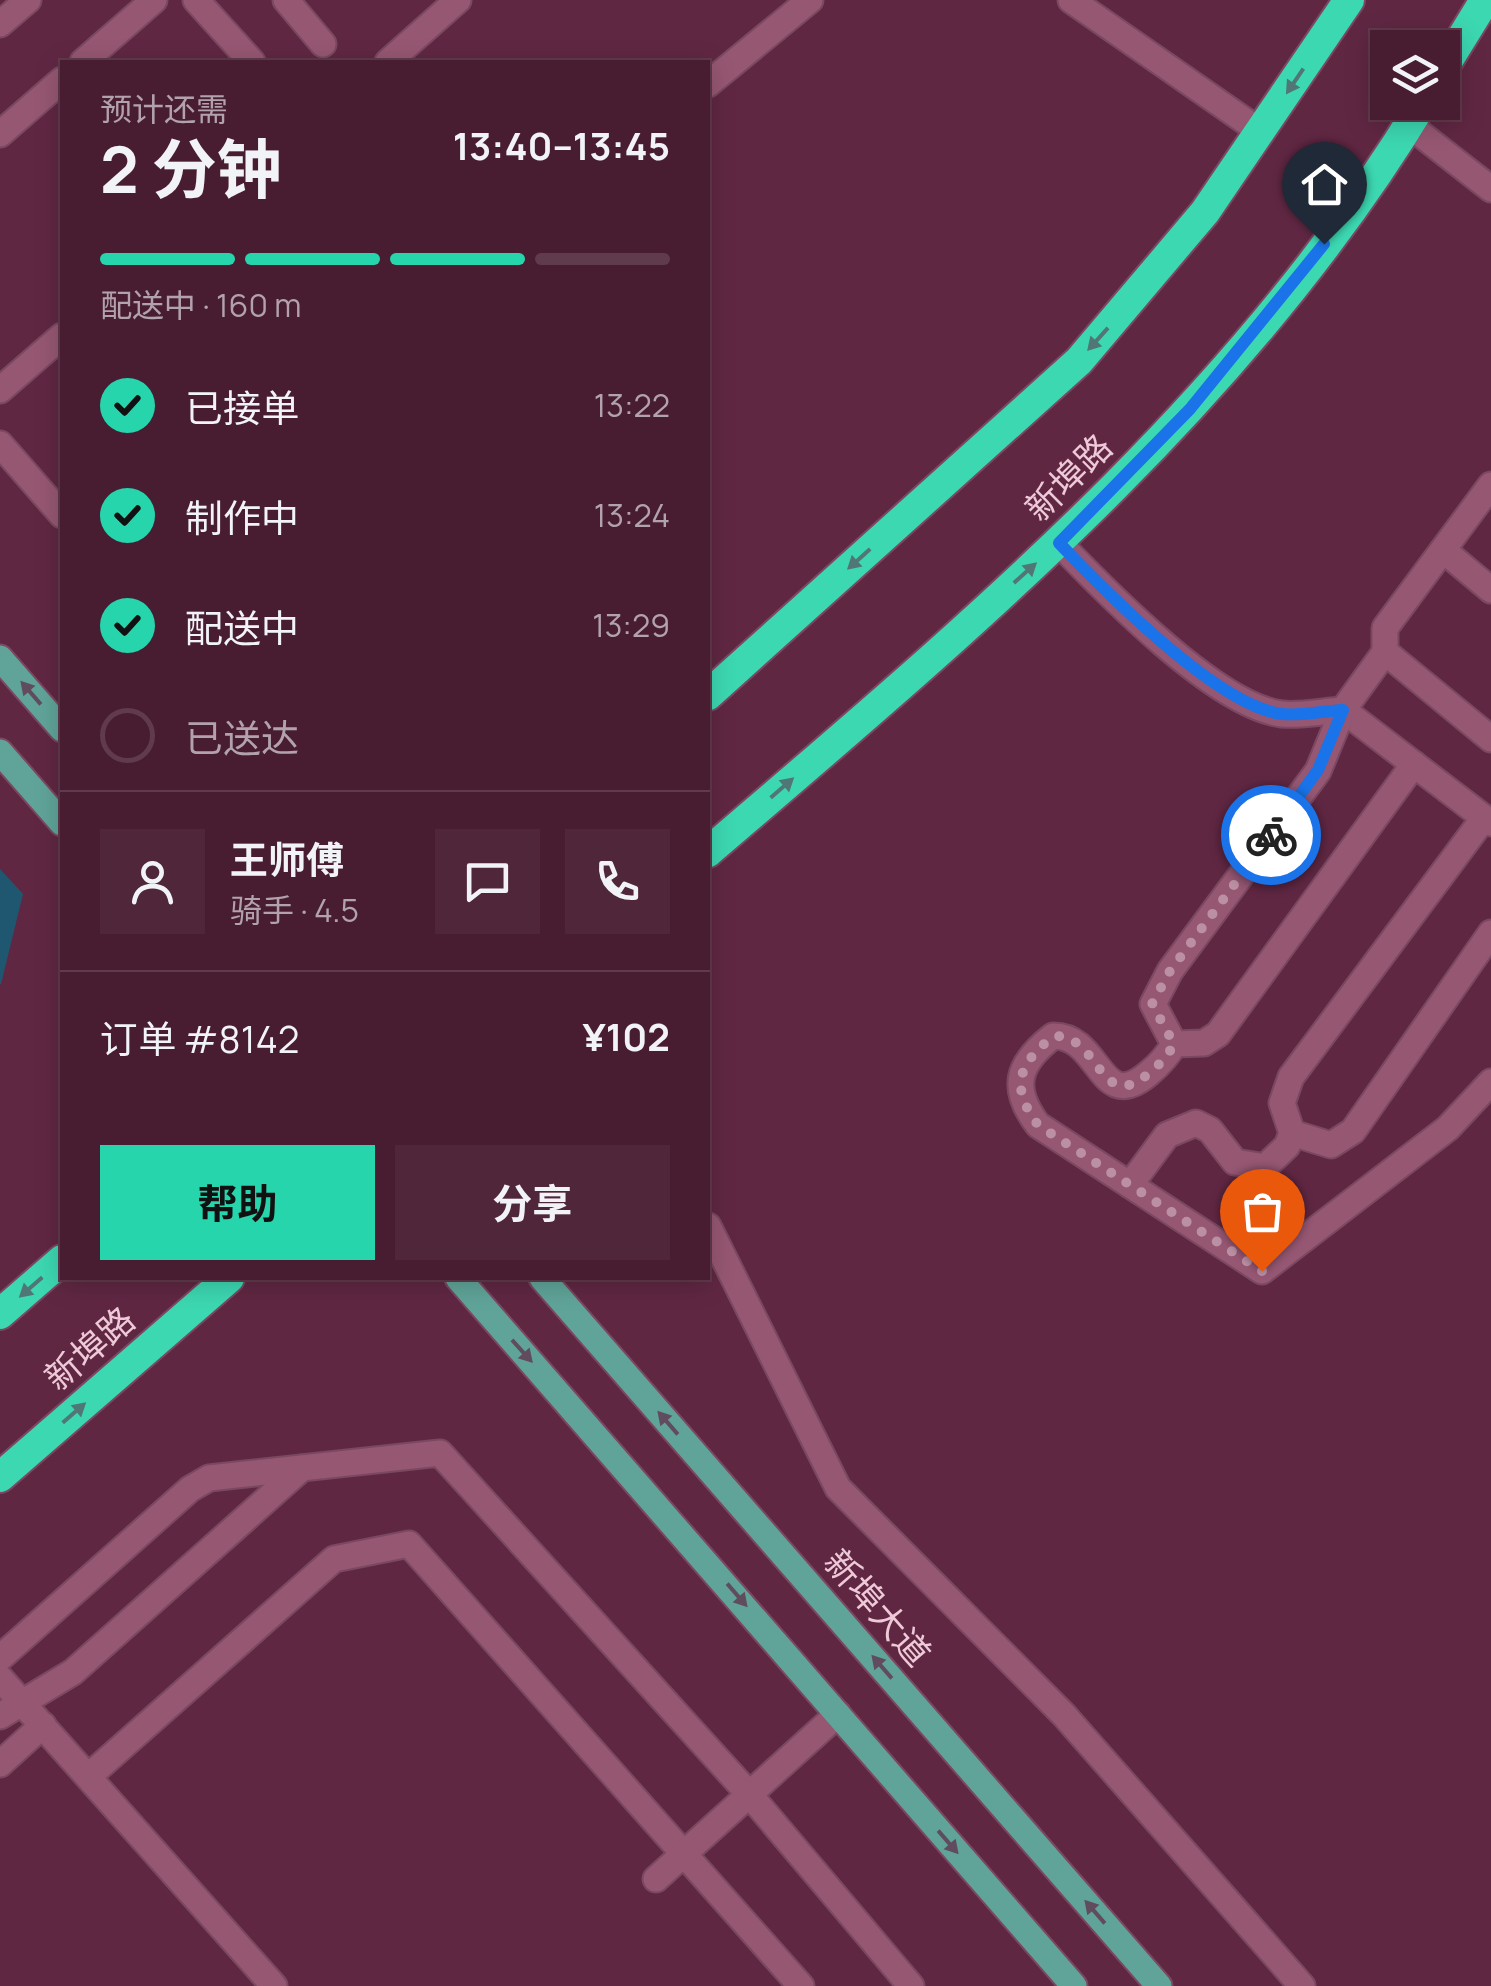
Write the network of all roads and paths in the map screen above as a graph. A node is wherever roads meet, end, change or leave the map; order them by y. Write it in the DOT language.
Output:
graph roads {
  1 [pos="28,0"];
  2 [pos="154,0"];
  3 [pos="196,0"];
  4 [pos="286,0"];
  5 [pos="458,0"];
  6 [pos="810,0"];
  7 [pos="1071,0"];
  8 [pos="1349,0"];
  9 [pos="1485,0"];
  10 [pos="0,24"];
  11 [pos="1460,41"];
  12 [pos="323,44"];
  13 [pos="84,60"];
  14 [pos="250,60"];
  15 [pos="390,60"];
  16 [pos="60,82"];
  17 [pos="710,82"];
  18 [pos="1412,120"];
  19 [pos="1422,120"];
  20 [pos="1261,132"];
  21 [pos="0,134"];
  22 [pos="1491,190"];
  23 [pos="60,338"];
  24 [pos="0,390"];
  25 [pos="0,444"];
  26 [pos="1491,485"];
  27 [pos="60,513"];
  28 [pos="1059,543"];
  29 [pos="1442,550"];
  30 [pos="1491,590"];
  31 [pos="1385,652"];
  32 [pos="0,658"];
  33 [pos="710,692"];
  34 [pos="1343,710"];
  35 [pos="60,726"];
  36 [pos="1491,739"];
  37 [pos="0,752"];
  38 [pos="1414,764"];
  39 [pos="60,821"];
  40 [pos="1487,821"];
  41 [pos="710,850"];
  42 [pos="1491,932"];
  43 [pos="1174,1044"];
  44 [pos="1491,1082"];
  45 [pos="1292,1134"];
  46 [pos="1130,1185"];
  47 [pos="710,1230"];
  48 [pos="60,1262"];
  49 [pos="226,1280"];
  50 [pos="460,1280"];
  51 [pos="544,1280"];
  52 [pos="0,1314"];
  53 [pos="302,1468"];
  54 [pos="0,1477"];
  55 [pos="0,1658"];
  56 [pos="0,1678"];
  57 [pos="23,1702"];
  58 [pos="838,1714"];
  59 [pos="0,1716"];
  60 [pos="43,1725"];
  61 [pos="0,1764"];
  62 [pos="88,1776"];
  63 [pos="749,1794"];
  64 [pos="686,1852"];
  65 [pos="656,1879"];
  66 [pos="274,1986"];
  67 [pos="800,1986"];
  68 [pos="910,1986"];
  69 [pos="1074,1986"];
  70 [pos="1159,1986"];
  71 [pos="1302,1986"];
  1 -- 10 [label="street"];
  2 -- 13 [label="street"];
  3 -- 14 [label="street"];
  4 -- 12 [label="street"];
  5 -- 15 [label="street"];
  6 -- 17 [label="street"];
  7 -- 20 [label="street"];
  8 -- 20 [label="highway, one-way"];
  9 -- 11 [label="highway"];
  16 -- 21 [label="street"];
  18 -- 28 [label="highway, 新埠路"];
  19 -- 22 [label="street"];
  20 -- 33 [label="highway, one-way"];
  23 -- 24 [label="street"];
  25 -- 27 [label="street"];
  26 -- 29 [label="street"];
  28 -- 34 [label="street"];
  41 -- 28 [label="highway, 新埠路, one-way"];
  29 -- 30 [label="street"];
  29 -- 31 [label="street"];
  31 -- 34 [label="street"];
  31 -- 36 [label="street"];
  35 -- 32 [label="main road, one-way"];
  34 -- 38 [label="street"];
  34 -- 43 [label="street"];
  37 -- 39 [label="main road"];
  38 -- 40 [label="street"];
  38 -- 43 [label="street"];
  40 -- 45 [label="street"];
  42 -- 45 [label="street"];
  43 -- 46 [label="street"];
  44 -- 46 [label="street"];
  45 -- 46 [label="street"];
  47 -- 71 [label="street"];
  48 -- 52 [label="highway, one-way"];
  54 -- 49 [label="highway, 新埠路, one-way"];
  50 -- 58 [label="main road, one-way"];
  70 -- 51 [label="main road, 新埠大道, one-way"];
  53 -- 55 [label="street"];
  53 -- 57 [label="street"];
  53 -- 63 [label="street"];
  56 -- 57 [label="street"];
  57 -- 59 [label="street"];
  57 -- 60 [label="street"];
  58 -- 63 [label="street"];
  58 -- 69 [label="main road, one-way"];
  60 -- 61 [label="street"];
  60 -- 62 [label="street"];
  62 -- 64 [label="street"];
  62 -- 66 [label="street"];
  63 -- 64 [label="street"];
  63 -- 68 [label="street"];
  64 -- 65 [label="street"];
  64 -- 67 [label="street"];
}
